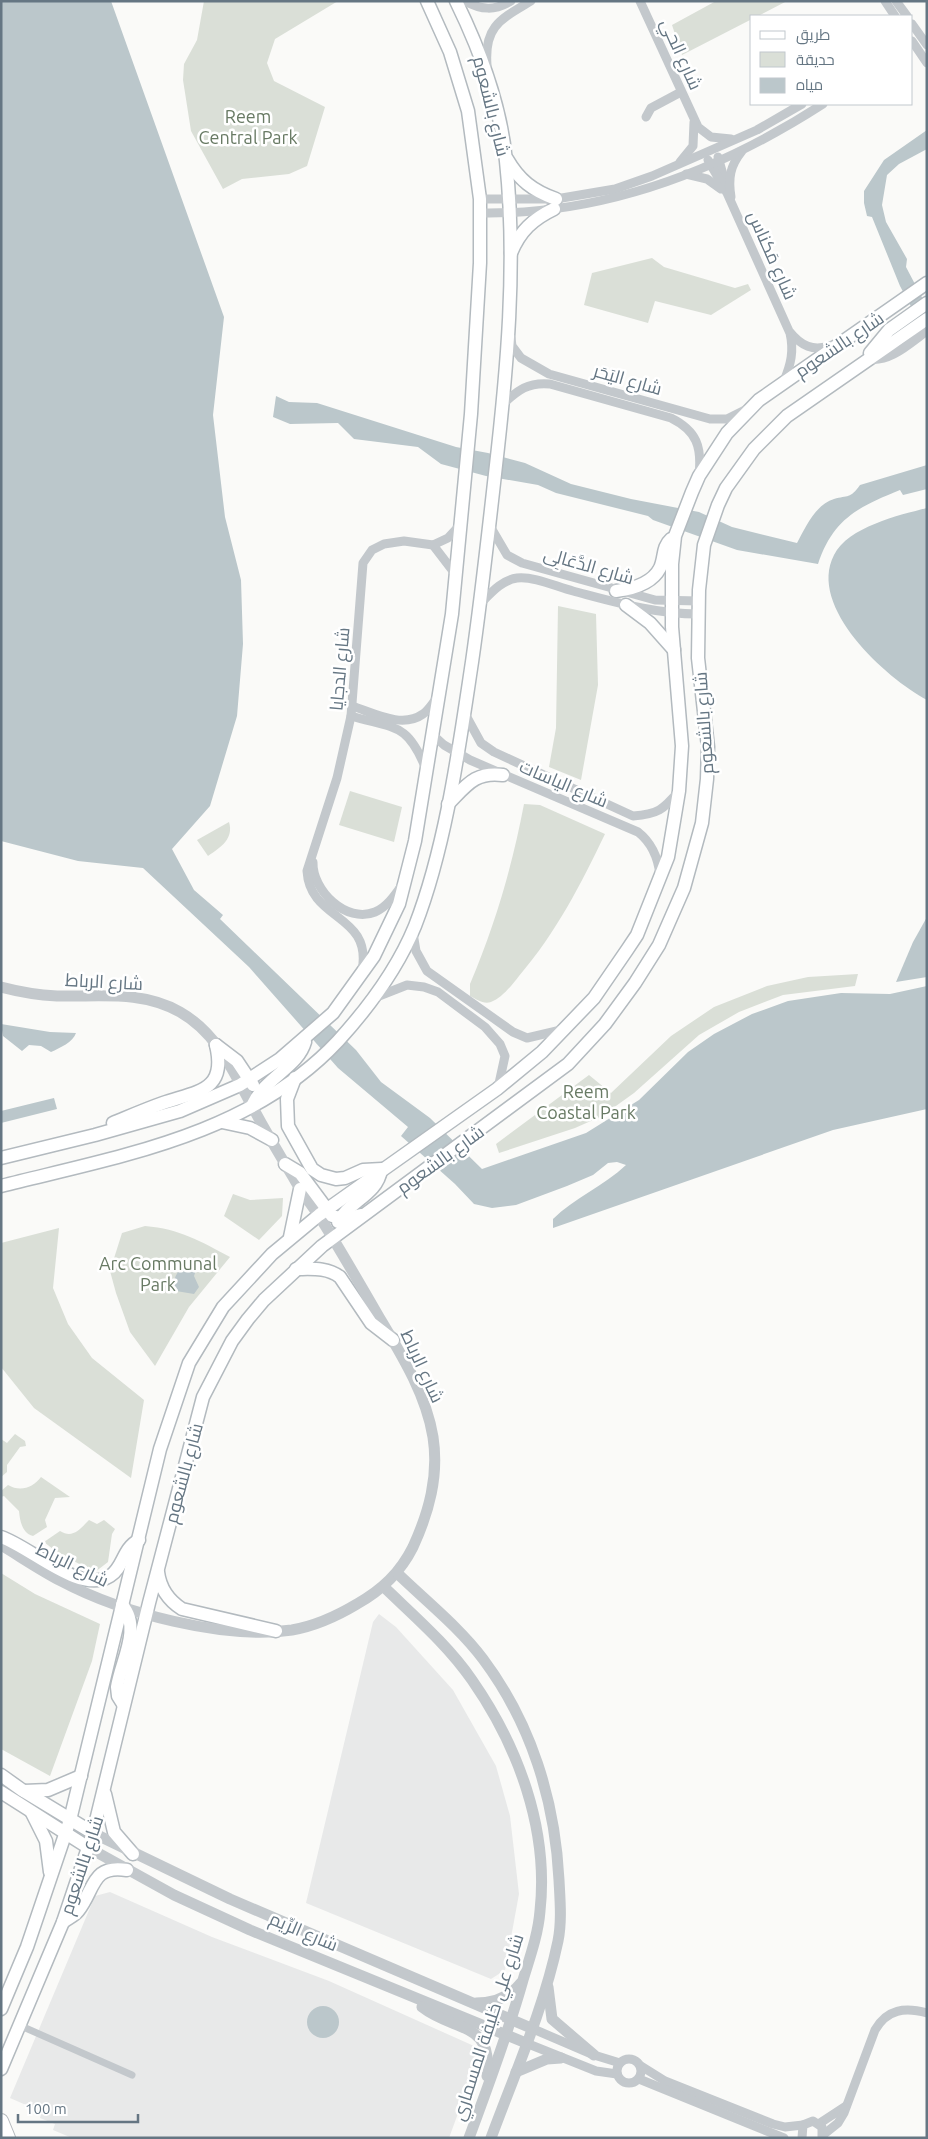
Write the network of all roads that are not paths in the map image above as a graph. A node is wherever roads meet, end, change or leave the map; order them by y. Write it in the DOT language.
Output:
graph roads {
  1 [pos="427,1"];
  2 [pos="511,1"];
  3 [pos="531,1"];
  4 [pos="640,1"];
  5 [pos="461,3"];
  6 [pos="890,3"];
  7 [pos="894,15"];
  8 [pos="906,15"];
  9 [pos="913,25"];
  10 [pos="913,43"];
  11 [pos="927,45"];
  12 [pos="913,57"];
  13 [pos="927,64"];
  14 [pos="488,82"];
  15 [pos="681,92"];
  16 [pos="800,105"];
  17 [pos="822,105"];
  18 [pos="646,118"];
  19 [pos="694,120"];
  20 [pos="735,139"];
  21 [pos="714,149"];
  22 [pos="744,149"];
  23 [pos="705,153"];
  24 [pos="506,159"];
  25 [pos="719,160"];
  26 [pos="710,164"];
  27 [pos="675,166"];
  28 [pos="686,174"];
  29 [pos="727,193"];
  30 [pos="480,199"];
  31 [pos="509,200"];
  32 [pos="731,202"];
  33 [pos="555,204"];
  34 [pos="481,213"];
  35 [pos="510,213"];
  36 [pos="510,257"];
  37 [pos="927,283"];
  38 [pos="927,302"];
  39 [pos="927,319"];
  40 [pos="508,326"];
  41 [pos="789,330"];
  42 [pos="927,331"];
  43 [pos="901,335"];
  44 [pos="842,342"];
  45 [pos="784,381"];
  46 [pos="759,400"];
  47 [pos="502,410"];
  48 [pos="699,476"];
  49 [pos="461,524"];
  50 [pos="490,526"];
  51 [pos="675,536"];
  52 [pos="433,545"];
  53 [pos="456,575"];
  54 [pos="616,590"];
  55 [pos="699,600"];
  56 [pos="672,601"];
  57 [pos="480,604"];
  58 [pos="626,605"];
  59 [pos="672,614"];
  60 [pos="698,614"];
  61 [pos="674,650"];
  62 [pos="440,695"];
  63 [pos="352,706"];
  64 [pos="464,712"];
  65 [pos="351,716"];
  66 [pos="433,735"];
  67 [pos="457,753"];
  68 [pos="427,771"];
  69 [pos="503,775"];
  70 [pos="679,791"];
  71 [pos="448,804"];
  72 [pos="313,851"];
  73 [pos="660,878"];
  74 [pos="404,883"];
  75 [pos="413,929"];
  76 [pos="430,973"];
  77 [pos="361,976"];
  78 [pos="1,987"];
  79 [pos="424,987"];
  80 [pos="374,998"];
  81 [pos="566,1029"];
  82 [pos="305,1040"];
  83 [pos="216,1045"];
  84 [pos="295,1078"];
  85 [pos="244,1082"];
  86 [pos="280,1089"];
  87 [pos="497,1089"];
  88 [pos="261,1090"];
  89 [pos="252,1106"];
  90 [pos="222,1122"];
  91 [pos="95,1135"];
  92 [pos="272,1140"];
  93 [pos="1,1158"];
  94 [pos="285,1164"];
  95 [pos="382,1169"];
  96 [pos="1,1186"];
  97 [pos="300,1189"];
  98 [pos="323,1213"];
  99 [pos="366,1214"];
  100 [pos="340,1218"];
  101 [pos="290,1237"];
  102 [pos="333,1238"];
  103 [pos="296,1269"];
  104 [pos="393,1340"];
  105 [pos="1,1538"];
  106 [pos="139,1540"];
  107 [pos="1,1545"];
  108 [pos="158,1566"];
  109 [pos="397,1573"];
  110 [pos="384,1587"];
  111 [pos="122,1605"];
  112 [pos="147,1613"];
  113 [pos="276,1631"];
  114 [pos="123,1704"];
  115 [pos="1,1775"];
  116 [pos="81,1776"];
  117 [pos="104,1785"];
  118 [pos="22,1790"];
  119 [pos="1,1792"];
  120 [pos="30,1811"];
  121 [pos="70,1820"];
  122 [pos="93,1833"];
  123 [pos="65,1834"];
  124 [pos="88,1848"];
  125 [pos="133,1854"];
  126 [pos="127,1870"];
  127 [pos="51,1882"];
  128 [pos="63,1922"];
  129 [pos="523,1979"];
  130 [pos="547,1983"];
  131 [pos="410,1996"];
  132 [pos="474,2004"];
  133 [pos="1,2009"];
  134 [pos="927,2013"];
  135 [pos="512,2019"];
  136 [pos="21,2026"];
  137 [pos="531,2028"];
  138 [pos="507,2035"];
  139 [pos="526,2043"];
  140 [pos="594,2055"];
  141 [pos="561,2058"];
  142 [pos="620,2062"];
  143 [pos="641,2066"];
  144 [pos="1,2069"];
  145 [pos="516,2072"];
  146 [pos="617,2074"];
  147 [pos="132,2075"];
  148 [pos="639,2079"];
  149 [pos="486,2092"];
  150 [pos="846,2106"];
  151 [pos="1,2121"];
  152 [pos="820,2123"];
  153 [pos="803,2125"];
  154 [pos="823,2137"];
  155 [pos="8,2138"];
  156 [pos="469,2138"];
  157 [pos="491,2138"];
  158 [pos="784,2138"];
  159 [pos="802,2138"];
  1 -- 30 [label="main road, شارع بالشعوم"];
  2 -- 5 [label="street"];
  3 -- 14 [label="street"];
  4 -- 15 [label="street, شارع الحي"];
  5 -- 14 [label="main road, شارع بالشعوم"];
  6 -- 7 [label="street"];
  6 -- 8 [label="street"];
  9 -- 11 [label="street"];
  10 -- 13 [label="street"];
  12 -- 13 [label="street"];
  14 -- 24 [label="main road, شارع بالشعوم"];
  15 -- 18 [label="street"];
  15 -- 19 [label="street, شارع الحي"];
  16 -- 20 [label="street"];
  17 -- 22 [label="street"];
  19 -- 20 [label="street, شارع الحي"];
  19 -- 27 [label="street, شارع الحي"];
  20 -- 21 [label="street"];
  21 -- 23 [label="street"];
  21 -- 25 [label="street, شارع مَكناس"];
  22 -- 25 [label="street"];
  22 -- 32 [label="street"];
  23 -- 26 [label="street, شارع مَكناس"];
  23 -- 27 [label="street"];
  24 -- 31 [label="main road, شارع بالشعوم"];
  24 -- 33 [label="main road"];
  25 -- 26 [label="street"];
  25 -- 29 [label="street, شارع مَكناس"];
  26 -- 28 [label="street"];
  26 -- 29 [label="street, شارع مَكناس"];
  27 -- 33 [label="street"];
  28 -- 32 [label="street"];
  28 -- 33 [label="street"];
  29 -- 32 [label="street, شارع مَكناس"];
  30 -- 31 [label="street"];
  30 -- 34 [label="main road, شارع بالشعوم"];
  31 -- 33 [label="street"];
  31 -- 35 [label="main road, شارع بالشعوم"];
  32 -- 41 [label="street, شارع مَكناس"];
  33 -- 35 [label="street"];
  33 -- 36 [label="main road"];
  34 -- 35 [label="street"];
  34 -- 49 [label="main road, شارع بالشعوم"];
  35 -- 36 [label="main road, شارع بالشعوم"];
  36 -- 40 [label="main road, شارع بالشعوم"];
  37 -- 44 [label="main road, شارع بالشعوم"];
  38 -- 43 [label="main road"];
  39 -- 43 [label="main road, شارع بالشعوم"];
  40 -- 46 [label="street, شارع اليَحَر"];
  40 -- 47 [label="main road, شارع بالشعوم"];
  41 -- 44 [label="street, شارع مَكناس"];
  41 -- 45 [label="street, شارع مَكناس"];
  42 -- 43 [label="street"];
  43 -- 55 [label="main road, شارع بالشعوم"];
  44 -- 45 [label="main road, شارع بالشعوم"];
  45 -- 46 [label="main road, شارع بالشعوم"];
  46 -- 48 [label="main road, شارع بالشعوم"];
  47 -- 48 [label="street, شارع اليَحَر"];
  47 -- 50 [label="main road, شارع بالشعوم"];
  48 -- 51 [label="main road, شارع بالشعوم"];
  49 -- 52 [label="street"];
  49 -- 53 [label="main road, شارع بالشعوم"];
  50 -- 54 [label="street, شارع الدَّعَالِى"];
  50 -- 57 [label="main road, شارع بالشعوم"];
  51 -- 54 [label="main road"];
  51 -- 56 [label="main road, شارع بالشعوم"];
  52 -- 53 [label="street"];
  52 -- 63 [label="street, شارع الدجايا"];
  53 -- 62 [label="main road, شارع بالشعوم"];
  54 -- 56 [label="street, شارع الدَّعَالِى"];
  55 -- 56 [label="street, شارع الدَّعَالِى"];
  55 -- 60 [label="main road, شارع بالشعوم"];
  56 -- 59 [label="main road, شارع بالشعوم"];
  57 -- 58 [label="street, شارع الدَّعَالِى"];
  57 -- 64 [label="main road, شارع بالشعوم"];
  58 -- 59 [label="street, شارع الدَّعَالِى"];
  58 -- 61 [label="main road"];
  59 -- 60 [label="street, شارع الدَّعَالِى"];
  59 -- 61 [label="main road, شارع بالشعوم"];
  60 -- 99 [label="main road, شارع بالشعوم"];
  61 -- 70 [label="main road, شارع بالشعوم"];
  62 -- 63 [label="street"];
  62 -- 66 [label="main road, شارع بالشعوم"];
  63 -- 65 [label="street, شارع الدجايا"];
  64 -- 67 [label="main road, شارع بالشعوم"];
  64 -- 70 [label="street, شارع الياسات"];
  65 -- 68 [label="street"];
  65 -- 72 [label="street, شارع الدجايا"];
  66 -- 67 [label="street, شارع الياسات"];
  66 -- 68 [label="main road, شارع بالشعوم"];
  67 -- 69 [label="street, شارع الياسات"];
  67 -- 71 [label="main road, شارع بالشعوم"];
  68 -- 74 [label="main road, شارع بالشعوم"];
  69 -- 71 [label="main road"];
  69 -- 73 [label="street, شارع الياسات"];
  70 -- 73 [label="main road, شارع بالشعوم"];
  71 -- 75 [label="main road, شارع بالشعوم"];
  72 -- 74 [label="street, شارع الدجايا"];
  72 -- 77 [label="street, شارع الدجايا"];
  73 -- 81 [label="main road, شارع بالشعوم"];
  74 -- 77 [label="main road, شارع بالشعوم"];
  75 -- 76 [label="street"];
  75 -- 80 [label="main road, شارع بالشعوم"];
  76 -- 79 [label="street"];
  76 -- 81 [label="street"];
  77 -- 82 [label="main road, شارع بالشعوم"];
  78 -- 83 [label="street, شارع الرباط"];
  79 -- 80 [label="street"];
  79 -- 87 [label="street"];
  80 -- 84 [label="main road, شارع بالشعوم"];
  81 -- 87 [label="main road, شارع بالشعوم"];
  82 -- 85 [label="main road, شارع بالشعوم"];
  82 -- 88 [label="main road"];
  83 -- 85 [label="main road"];
  83 -- 91 [label="main road"];
  84 -- 86 [label="main road, شارع بالشعوم"];
  84 -- 95 [label="main road"];
  85 -- 88 [label="main road"];
  85 -- 89 [label="street, شارع الرباط"];
  85 -- 91 [label="main road, شارع بالشعوم"];
  86 -- 88 [label="main road"];
  86 -- 89 [label="main road, شارع بالشعوم"];
  87 -- 95 [label="main road, شارع بالشعوم"];
  88 -- 89 [label="main road"];
  89 -- 90 [label="main road, شارع بالشعوم"];
  89 -- 92 [label="street, شارع الرباط"];
  90 -- 92 [label="main road"];
  90 -- 96 [label="main road, شارع بالشعوم"];
  91 -- 93 [label="main road, شارع بالشعوم"];
  92 -- 94 [label="street, شارع الرباط"];
  94 -- 97 [label="street, شارع الرباط"];
  94 -- 98 [label="main road"];
  95 -- 98 [label="main road, شارع بالشعوم"];
  95 -- 100 [label="main road"];
  97 -- 98 [label="street, شارع الرباط"];
  97 -- 101 [label="main road"];
  98 -- 100 [label="main road"];
  98 -- 101 [label="main road, شارع بالشعوم"];
  98 -- 102 [label="street, شارع الرباط"];
  99 -- 100 [label="main road"];
  99 -- 102 [label="main road, شارع بالشعوم"];
  100 -- 102 [label="main road"];
  101 -- 106 [label="main road, شارع بالشعوم"];
  102 -- 103 [label="main road, شارع بالشعوم"];
  102 -- 104 [label="street, شارع الرباط"];
  103 -- 104 [label="main road"];
  103 -- 108 [label="main road, شارع بالشعوم"];
  104 -- 109 [label="street, شارع الرباط"];
  105 -- 106 [label="main road"];
  106 -- 111 [label="main road, شارع بالشعوم"];
  107 -- 111 [label="street, شارع الرباط"];
  108 -- 112 [label="main road, شارع بالشعوم"];
  108 -- 113 [label="main road"];
  109 -- 110 [label="street, شارع الرباط"];
  109 -- 130 [label="street"];
  110 -- 113 [label="street, شارع الرباط"];
  110 -- 129 [label="street, شارع علي خليفة المسماري"];
  111 -- 112 [label="street, شارع الرباط"];
  111 -- 114 [label="main road"];
  111 -- 116 [label="main road, شارع بالشعوم"];
  112 -- 113 [label="street, شارع الرباط"];
  112 -- 114 [label="main road, شارع بالشعوم"];
  114 -- 117 [label="main road, شارع بالشعوم"];
  115 -- 118 [label="main road, شارع الرِّيم"];
  116 -- 118 [label="main road"];
  116 -- 121 [label="main road, شارع بالشعوم"];
  117 -- 122 [label="main road, شارع بالشعوم"];
  117 -- 125 [label="main road"];
  118 -- 121 [label="main road, شارع الرِّيم"];
  119 -- 120 [label="main road, شارع الرِّيم"];
  120 -- 123 [label="main road, شارع الرِّيم"];
  120 -- 127 [label="main road"];
  121 -- 122 [label="main road, شارع الرِّيم"];
  121 -- 123 [label="main road, شارع بالشعوم"];
  122 -- 124 [label="main road, شارع بالشعوم"];
  122 -- 125 [label="street, شارع الرِّيم"];
  123 -- 124 [label="main road, شارع الرِّيم"];
  123 -- 127 [label="main road, شارع بالشعوم"];
  124 -- 126 [label="street, شارع الرِّيم"];
  124 -- 128 [label="main road, شارع بالشعوم"];
  125 -- 132 [label="street, شارع الرِّيم"];
  126 -- 128 [label="main road"];
  126 -- 131 [label="street, شارع الرِّيم"];
  127 -- 133 [label="main road, شارع بالشعوم"];
  128 -- 136 [label="main road, شارع بالشعوم"];
  129 -- 132 [label="street"];
  129 -- 135 [label="street, شارع علي خليفة المسماري"];
  130 -- 137 [label="street"];
  130 -- 140 [label="street"];
  131 -- 138 [label="street, شارع الرِّيم"];
  131 -- 149 [label="street"];
  132 -- 135 [label="street, شارع الرِّيم"];
  134 -- 150 [label="street"];
  135 -- 137 [label="street, شارع الرِّيم"];
  135 -- 138 [label="street, شارع علي خليفة المسماري"];
  136 -- 144 [label="main road, شارع بالشعوم"];
  136 -- 147 [label="street"];
  137 -- 139 [label="street"];
  137 -- 140 [label="street, شارع الرِّيم"];
  138 -- 139 [label="street, شارع الرِّيم"];
  138 -- 149 [label="street, شارع علي خليفة المسماري"];
  139 -- 141 [label="street, شارع الرِّيم"];
  139 -- 145 [label="street"];
  140 -- 142 [label="street, شارع الرِّيم"];
  141 -- 145 [label="street"];
  141 -- 146 [label="street, شارع الرِّيم"];
  142 -- 143 [label="street"];
  142 -- 146 [label="street"];
  143 -- 148 [label="street"];
  143 -- 153 [label="street"];
  145 -- 157 [label="street"];
  146 -- 148 [label="street"];
  148 -- 158 [label="street"];
  149 -- 156 [label="street, شارع علي خليفة المسماري"];
  150 -- 152 [label="street"];
  150 -- 154 [label="street"];
  151 -- 155 [label="main road"];
  152 -- 153 [label="street"];
  152 -- 154 [label="street"];
  153 -- 159 [label="street"];
}
